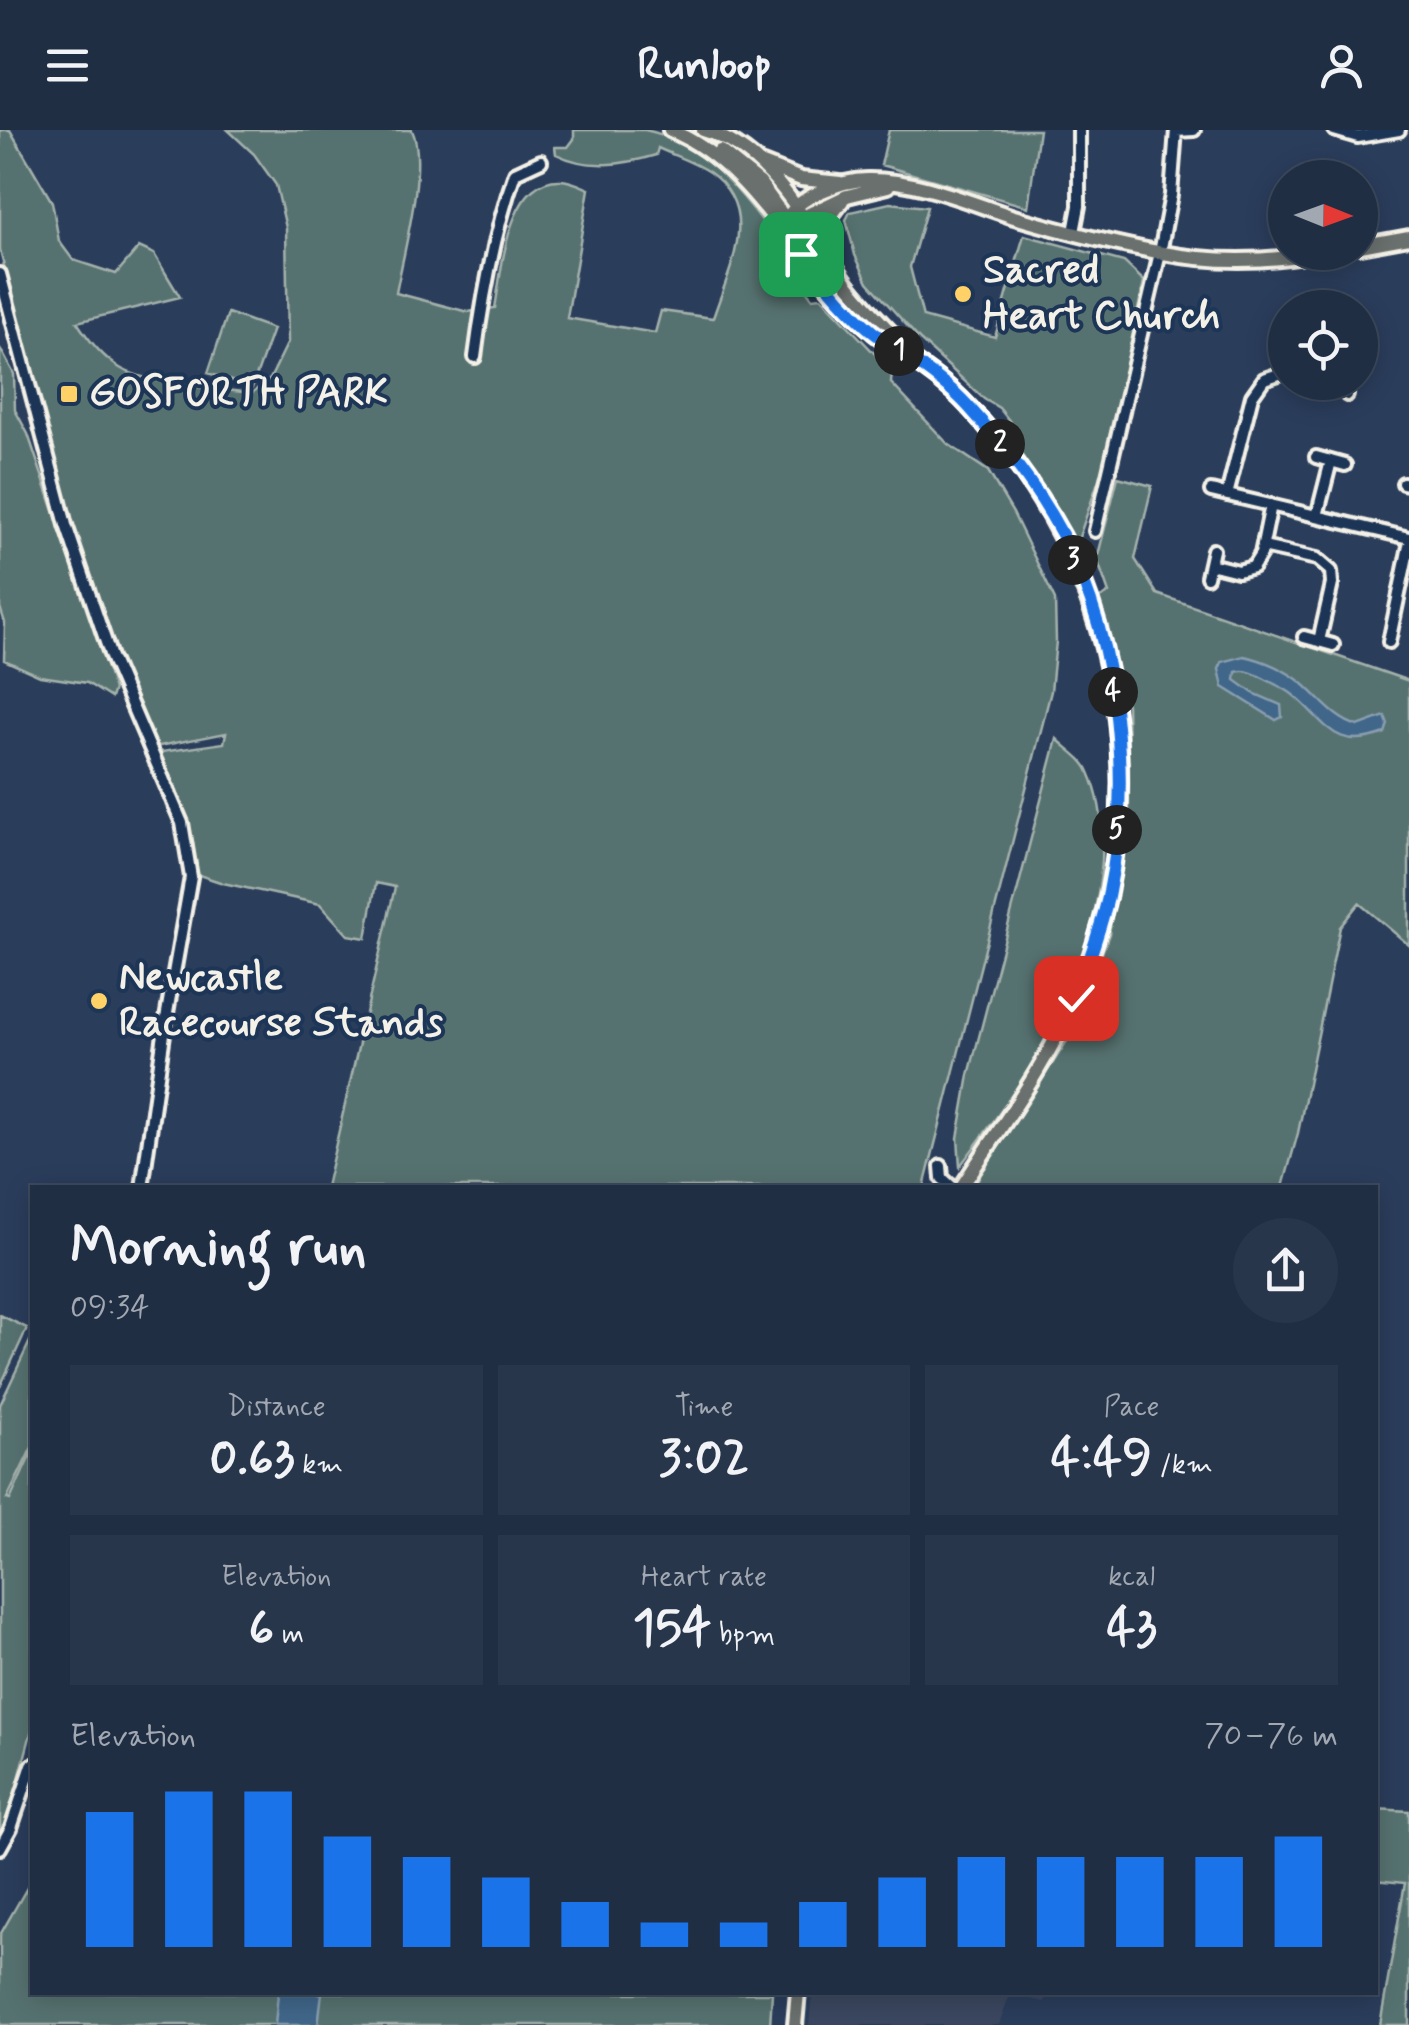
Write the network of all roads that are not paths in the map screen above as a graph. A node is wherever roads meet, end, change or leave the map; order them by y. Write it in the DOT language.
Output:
graph roads {
  1 [pos="670,130"];
  2 [pos="703,130"];
  3 [pos="1078,130"];
  4 [pos="1176,130"];
  5 [pos="1194,130"];
  6 [pos="1334,130"];
  7 [pos="1399,130"];
  8 [pos="686,136"];
  9 [pos="541,161"];
  10 [pos="756,162"];
  11 [pos="847,189"];
  12 [pos="800,212"];
  13 [pos="788,220"];
  14 [pos="1074,232"];
  15 [pos="1409,237"];
  16 [pos="1378,243"];
  17 [pos="826,250"];
  18 [pos="1160,253"];
  19 [pos="1268,258"];
  20 [pos="0,274"];
  21 [pos="836,296"];
  22 [pos="476,357"];
  23 [pos="930,372"];
  24 [pos="1268,378"];
  25 [pos="1316,457"];
  26 [pos="1332,461"];
  27 [pos="1345,465"];
  28 [pos="1211,491"];
  29 [pos="1227,495"];
  30 [pos="1272,505"];
  31 [pos="1316,516"];
  32 [pos="1094,531"];
  33 [pos="1409,538"];
  34 [pos="1409,546"];
  35 [pos="1263,547"];
  36 [pos="1213,550"];
  37 [pos="1210,564"];
  38 [pos="1207,577"];
  39 [pos="1380,619"];
  40 [pos="1393,622"];
  41 [pos="1304,637"];
  42 [pos="1319,641"];
  43 [pos="1389,642"];
  44 [pos="1333,645"];
  45 [pos="941,1166"];
  46 [pos="142,1185"];
  47 [pos="949,1185"];
  48 [pos="963,1185"];
  49 [pos="30,1771"];
  50 [pos="0,1848"];
  51 [pos="798,1995"];
  52 [pos="796,2025"];
  1 -- 8 [label="main road"];
  2 -- 10 [label="main road"];
  3 -- 14 [label="street"];
  4 -- 5 [label="street"];
  4 -- 18 [label="street"];
  6 -- 7 [label="street"];
  8 -- 13 [label="main road"];
  8 -- 21 [label="main road"];
  9 -- 22 [label="street"];
  10 -- 11 [label="main road"];
  10 -- 12 [label="main road"];
  11 -- 12 [label="main road"];
  11 -- 14 [label="main road"];
  11 -- 17 [label="main road"];
  12 -- 13 [label="main road"];
  12 -- 17 [label="main road"];
  13 -- 21 [label="main road"];
  14 -- 18 [label="main road"];
  15 -- 16 [label="main road"];
  17 -- 23 [label="main road"];
  18 -- 19 [label="main road"];
  18 -- 32 [label="street"];
  20 -- 46 [label="street"];
  21 -- 23 [label="main road"];
  23 -- 48 [label="main road"];
  24 -- 29 [label="street"];
  25 -- 26 [label="street"];
  26 -- 27 [label="street"];
  26 -- 31 [label="street"];
  28 -- 29 [label="street"];
  29 -- 30 [label="street"];
  30 -- 31 [label="street"];
  30 -- 35 [label="street"];
  31 -- 33 [label="street"];
  34 -- 40 [label="street"];
  35 -- 37 [label="street"];
  35 -- 42 [label="street"];
  36 -- 37 [label="street"];
  37 -- 38 [label="street"];
  39 -- 40 [label="street"];
  40 -- 43 [label="street"];
  41 -- 42 [label="street"];
  42 -- 44 [label="street"];
  45 -- 47 [label="street"];
  49 -- 50 [label="street"];
  51 -- 52 [label="main road"];
}
